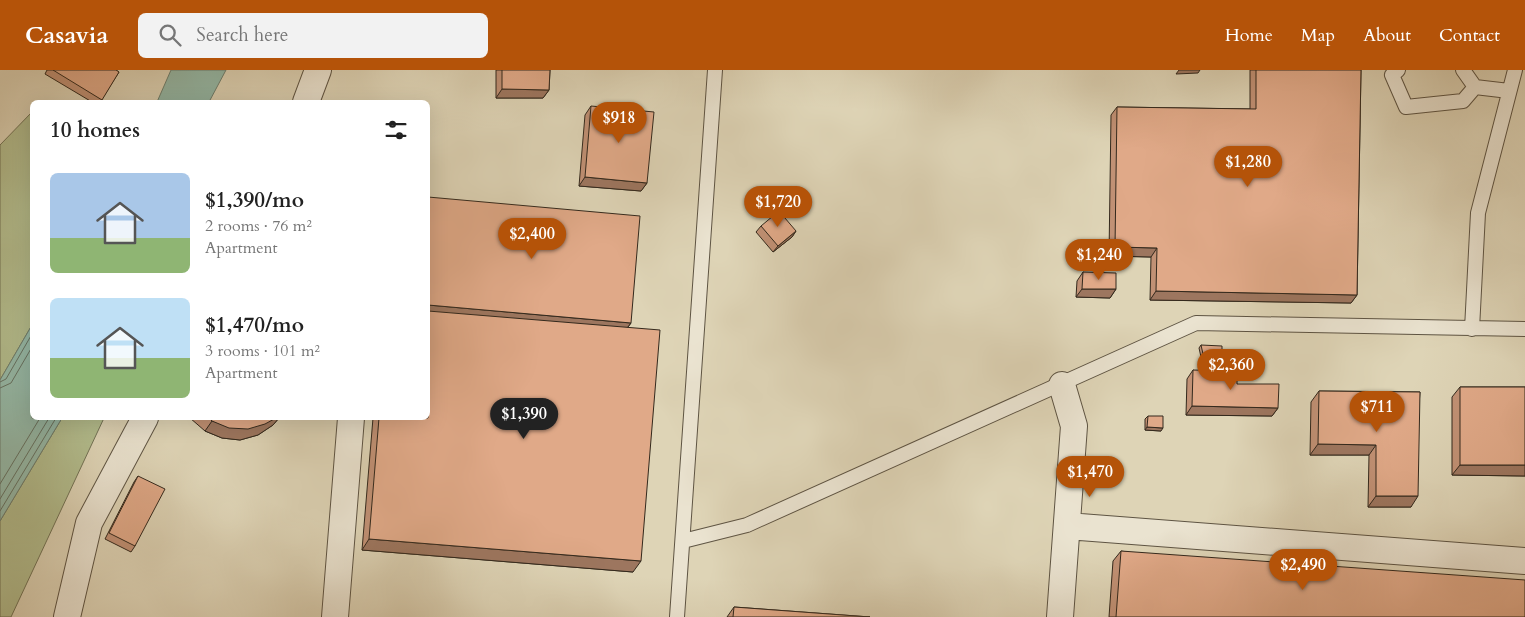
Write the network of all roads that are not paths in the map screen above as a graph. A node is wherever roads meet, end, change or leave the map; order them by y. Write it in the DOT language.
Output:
graph roads {
  1 [pos="318,70"];
  2 [pos="714,70"];
  3 [pos="1398,70"];
  4 [pos="1463,70"];
  5 [pos="1515,70"];
  6 [pos="1475,88"];
  7 [pos="1509,91"];
  8 [pos="307,100"];
  9 [pos="1472,329"];
  10 [pos="1525,329"];
  11 [pos="1062,385"];
  12 [pos="144,420"];
  13 [pos="351,420"];
  14 [pos="1067,526"];
  15 [pos="683,541"];
  16 [pos="1525,561"];
  17 [pos="67,617"];
  18 [pos="335,617"];
  19 [pos="677,617"];
  20 [pos="1060,617"];
  1 -- 8 [label="street"];
  2 -- 15 [label="lane"];
  3 -- 6 [label="lane"];
  4 -- 6 [label="lane"];
  5 -- 7 [label="lane"];
  6 -- 7 [label="lane"];
  7 -- 9 [label="lane"];
  9 -- 10 [label="lane"];
  9 -- 11 [label="lane"];
  11 -- 14 [label="street"];
  11 -- 15 [label="lane"];
  12 -- 17 [label="street"];
  13 -- 18 [label="street"];
  14 -- 16 [label="street"];
  14 -- 20 [label="street"];
  15 -- 19 [label="lane"];
}
